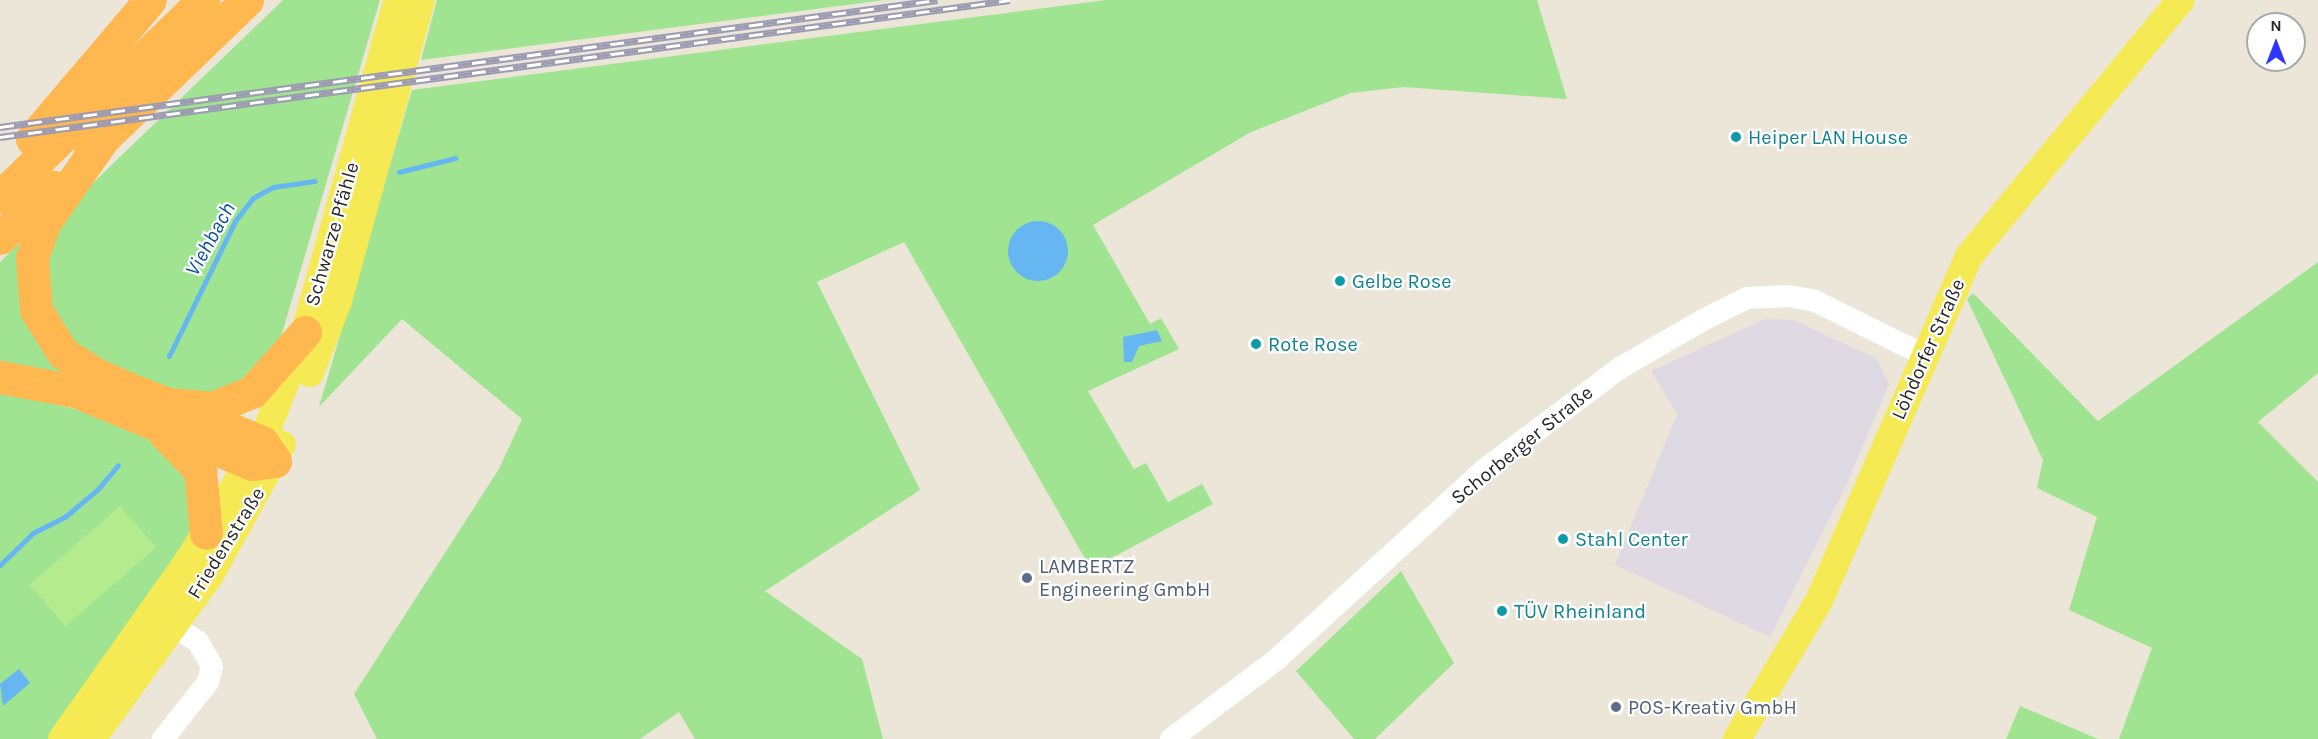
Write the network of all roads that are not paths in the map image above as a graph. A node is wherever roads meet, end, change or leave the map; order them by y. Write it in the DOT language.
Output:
graph roads {
  1 [pos="150,0"];
  2 [pos="203,0"];
  3 [pos="247,0"];
  4 [pos="398,0"];
  5 [pos="421,0"];
  6 [pos="2181,0"];
  7 [pos="105,136"];
  8 [pos="3,194"];
  9 [pos="0,238"];
  10 [pos="305,332"];
  11 [pos="1924,355"];
  12 [pos="0,376"];
  13 [pos="170,404"];
  14 [pos="130,413"];
  15 [pos="263,456"];
  16 [pos="206,533"];
  17 [pos="163,618"];
  18 [pos="62,739"];
  19 [pos="92,739"];
  20 [pos="163,739"];
  21 [pos="1171,739"];
  22 [pos="1737,739"];
  1 -- 8 [label="highway"];
  2 -- 8 [label="highway"];
  3 -- 7 [label="highway"];
  4 -- 10 [label="main road, Schwarze Pfähle"];
  5 -- 15 [label="main road, Schwarze Pfähle"];
  6 -- 11 [label="main road, Löhdorfer Straße"];
  7 -- 9 [label="highway"];
  7 -- 13 [label="highway"];
  10 -- 13 [label="highway"];
  10 -- 15 [label="main road, Schwarze Pfähle"];
  11 -- 21 [label="street, Schorberger Straße"];
  11 -- 22 [label="main road, Löhdorfer Straße"];
  12 -- 14 [label="highway"];
  13 -- 15 [label="highway"];
  14 -- 15 [label="highway"];
  14 -- 16 [label="highway"];
  15 -- 16 [label="main road, Friedenstraße"];
  15 -- 17 [label="main road, Friedenstraße"];
  16 -- 17 [label="main road, Friedenstraße"];
  17 -- 18 [label="main road, Friedenstraße"];
  17 -- 19 [label="main road, Friedenstraße"];
  17 -- 20 [label="street"];
}
